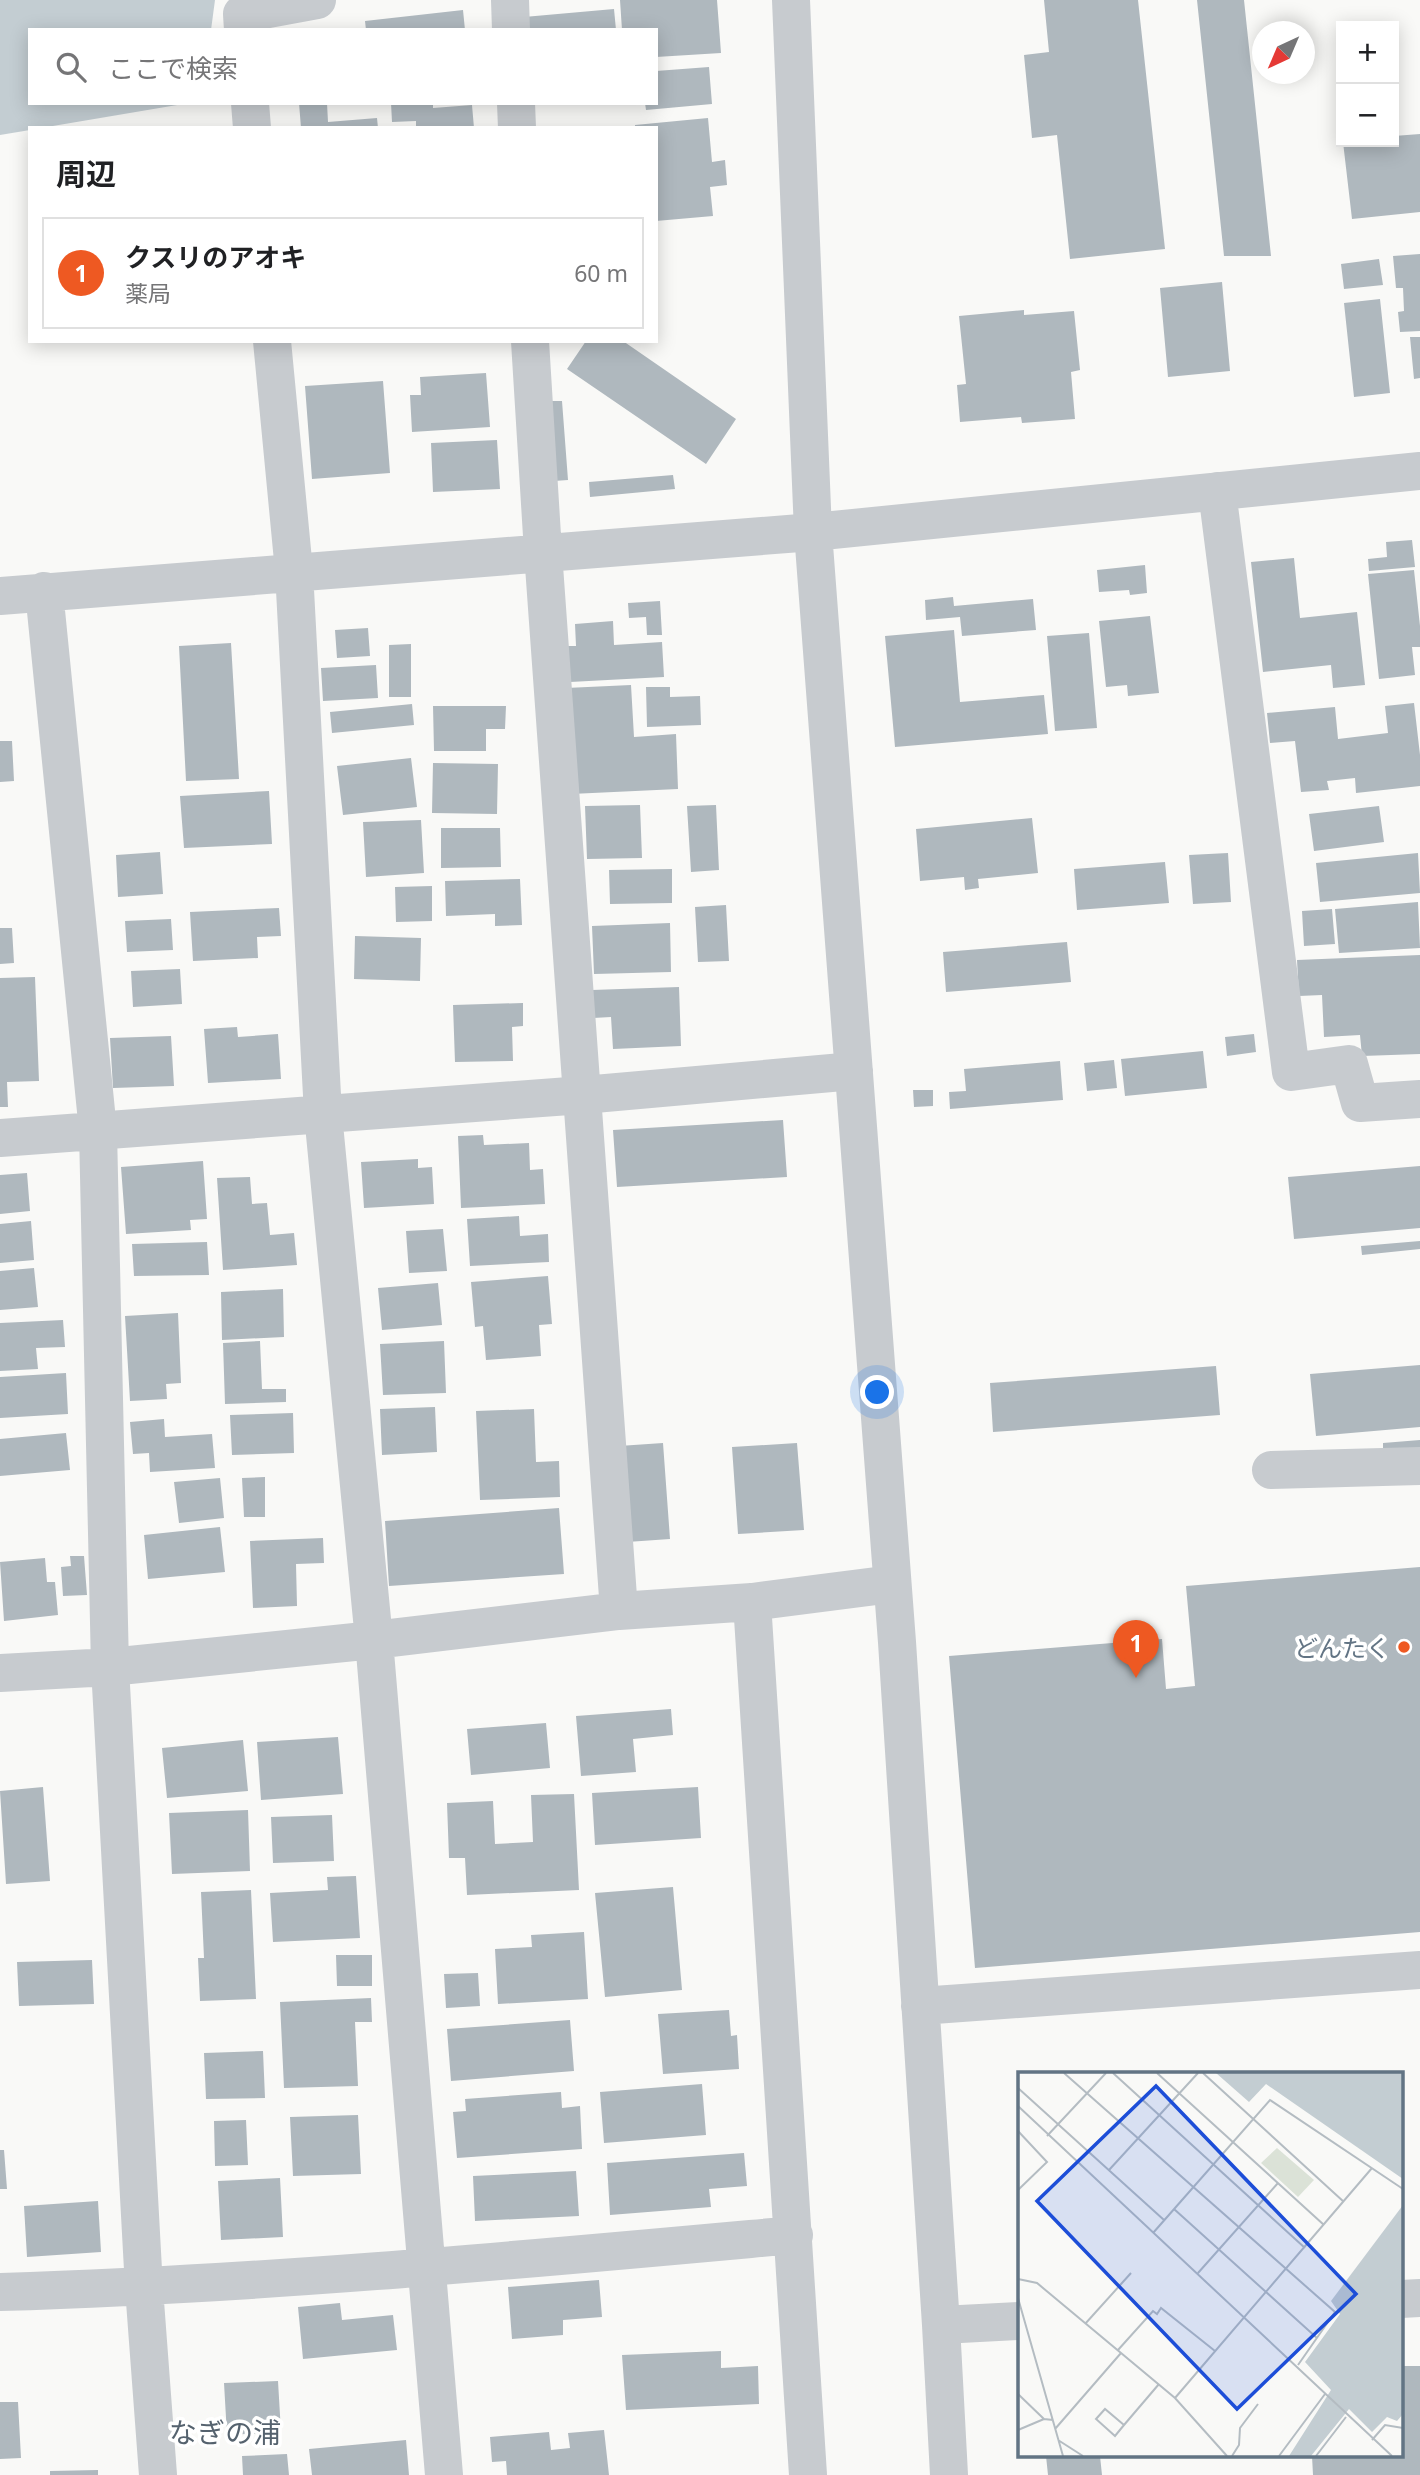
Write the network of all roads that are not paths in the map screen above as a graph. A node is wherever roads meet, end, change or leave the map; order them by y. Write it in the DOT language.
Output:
graph roads {
  1 [pos="317,0"];
  2 [pos="510,0"];
  3 [pos="792,0"];
  4 [pos="243,28"];
  5 [pos="511,28"];
  6 [pos="250,105"];
  7 [pos="516,105"];
  8 [pos="252,126"];
  9 [pos="517,126"];
  10 [pos="272,343"];
  11 [pos="530,343"];
  12 [pos="1420,471"];
  13 [pos="1217,491"];
  14 [pos="813,532"];
  15 [pos="542,552"];
  16 [pos="294,571"];
  17 [pos="44,591"];
  18 [pos="0,596"];
  19 [pos="854,1071"];
  20 [pos="583,1095"];
  21 [pos="1420,1099"];
  22 [pos="323,1114"];
  23 [pos="98,1131"];
  24 [pos="0,1138"];
  25 [pos="1420,1466"];
  26 [pos="1271,1471"];
  27 [pos="892,1584"];
  28 [pos="752,1602"];
  29 [pos="619,1611"];
  30 [pos="374,1640"];
  31 [pos="110,1667"];
  32 [pos="0,1674"];
  33 [pos="1420,1970"];
  34 [pos="920,2006"];
  35 [pos="794,2235"];
  36 [pos="426,2268"];
  37 [pos="144,2288"];
  38 [pos="0,2292"];
  39 [pos="1420,2298"];
  40 [pos="1402,2299"];
  41 [pos="1018,2321"];
  42 [pos="941,2325"];
  43 [pos="158,2475"];
  44 [pos="444,2475"];
  45 [pos="808,2475"];
  46 [pos="948,2475"];
  1 -- 4 [label="street"];
  2 -- 5 [label="street"];
  3 -- 14 [label="street"];
  6 -- 8 [label="street"];
  7 -- 9 [label="street"];
  10 -- 16 [label="street"];
  11 -- 15 [label="street"];
  12 -- 13 [label="street"];
  13 -- 14 [label="street"];
  13 -- 21 [label="street"];
  14 -- 15 [label="street"];
  14 -- 19 [label="street"];
  15 -- 16 [label="street"];
  15 -- 20 [label="street"];
  16 -- 17 [label="street"];
  16 -- 22 [label="street"];
  17 -- 18 [label="street"];
  17 -- 23 [label="street"];
  19 -- 20 [label="street"];
  19 -- 27 [label="street"];
  20 -- 22 [label="street"];
  20 -- 29 [label="street"];
  22 -- 23 [label="street"];
  22 -- 30 [label="street"];
  23 -- 24 [label="street"];
  23 -- 31 [label="street"];
  25 -- 26 [label="street"];
  27 -- 28 [label="street"];
  27 -- 34 [label="street"];
  28 -- 29 [label="street"];
  28 -- 35 [label="street"];
  29 -- 30 [label="street"];
  30 -- 31 [label="street"];
  30 -- 36 [label="street"];
  31 -- 32 [label="street"];
  31 -- 37 [label="street"];
  33 -- 34 [label="street"];
  34 -- 42 [label="street"];
  35 -- 36 [label="street"];
  35 -- 45 [label="street"];
  36 -- 37 [label="street"];
  36 -- 44 [label="street"];
  37 -- 38 [label="street"];
  37 -- 43 [label="street"];
  39 -- 40 [label="street"];
  41 -- 42 [label="street"];
  42 -- 46 [label="street"];
}
